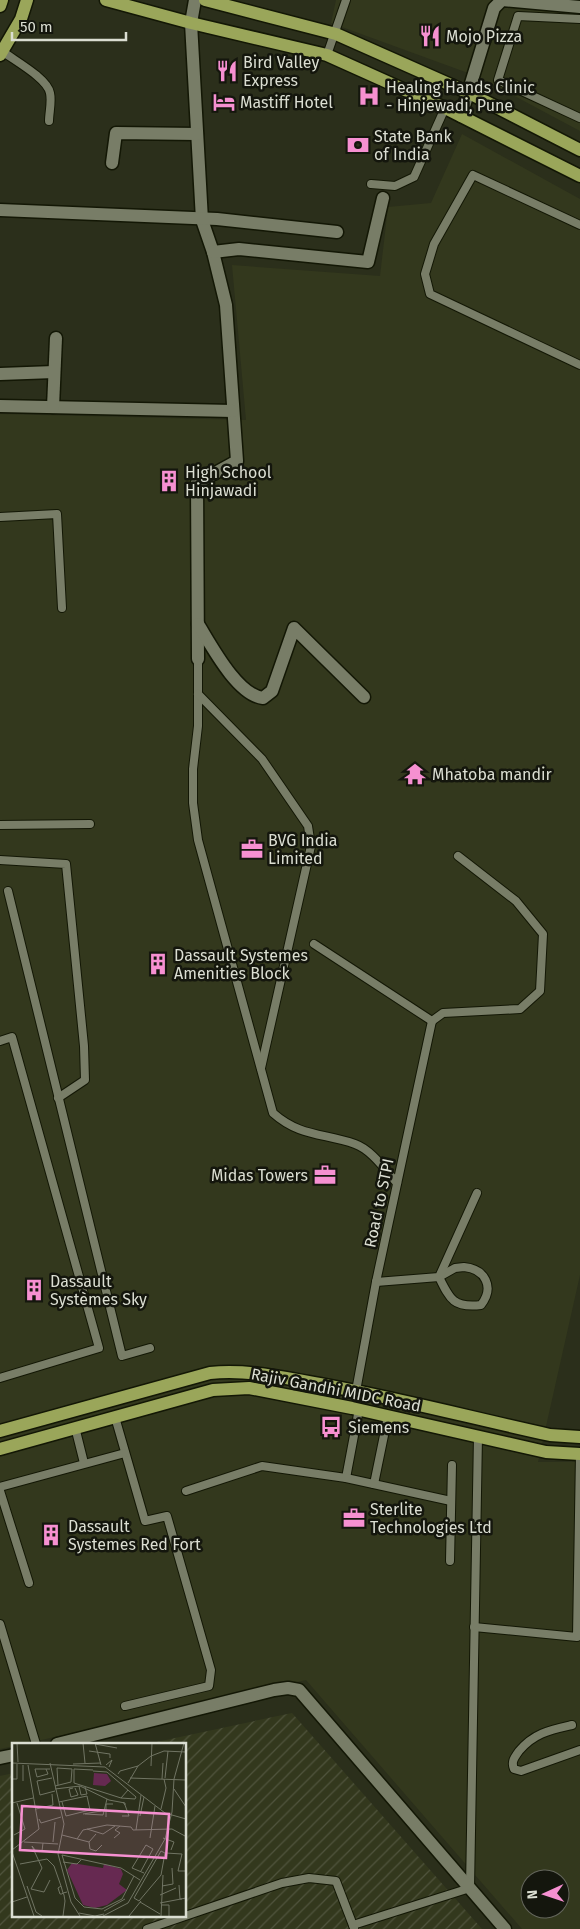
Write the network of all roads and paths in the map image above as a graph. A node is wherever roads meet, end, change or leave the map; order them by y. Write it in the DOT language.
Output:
graph roads {
  1 [pos="2,0"];
  2 [pos="27,0"];
  3 [pos="106,0"];
  4 [pos="196,0"];
  5 [pos="205,0"];
  6 [pos="346,0"];
  7 [pos="524,1"];
  8 [pos="0,6"];
  9 [pos="580,7"];
  10 [pos="580,19"];
  11 [pos="191,23"];
  12 [pos="336,34"];
  13 [pos="1,53"];
  14 [pos="328,55"];
  15 [pos="469,93"];
  16 [pos="445,108"];
  17 [pos="460,116"];
  18 [pos="580,118"];
  19 [pos="49,121"];
  20 [pos="197,134"];
  21 [pos="580,150"];
  22 [pos="112,164"];
  23 [pos="580,176"];
  24 [pos="371,184"];
  25 [pos="383,198"];
  26 [pos="0,210"];
  27 [pos="202,220"];
  28 [pos="580,225"];
  29 [pos="337,232"];
  30 [pos="213,252"];
  31 [pos="56,338"];
  32 [pos="580,365"];
  33 [pos="54,372"];
  34 [pos="0,374"];
  35 [pos="0,406"];
  36 [pos="53,407"];
  37 [pos="234,411"];
  38 [pos="0,517"];
  39 [pos="62,608"];
  40 [pos="198,624"];
  41 [pos="198,659"];
  42 [pos="198,694"];
  43 [pos="364,697"];
  44 [pos="90,824"];
  45 [pos="0,825"];
  46 [pos="458,856"];
  47 [pos="0,860"];
  48 [pos="8,891"];
  49 [pos="314,944"];
  50 [pos="432,1021"];
  51 [pos="0,1040"];
  52 [pos="261,1070"];
  53 [pos="58,1098"];
  54 [pos="397,1183"];
  55 [pos="477,1193"];
  56 [pos="439,1277"];
  57 [pos="376,1282"];
  58 [pos="150,1348"];
  59 [pos="0,1378"];
  60 [pos="356,1391"];
  61 [pos="356,1408"];
  62 [pos="388,1416"];
  63 [pos="115,1417"];
  64 [pos="75,1427"];
  65 [pos="0,1431"];
  66 [pos="478,1436"];
  67 [pos="580,1437"];
  68 [pos="0,1449"];
  69 [pos="125,1453"];
  70 [pos="580,1454"];
  71 [pos="84,1463"];
  72 [pos="452,1465"];
  73 [pos="346,1478"];
  74 [pos="374,1484"];
  75 [pos="0,1487"];
  76 [pos="0,1491"];
  77 [pos="186,1491"];
  78 [pos="451,1501"];
  79 [pos="450,1561"];
  80 [pos="29,1583"];
  81 [pos="0,1624"];
  82 [pos="474,1628"];
  83 [pos="125,1706"];
  84 [pos="572,1725"];
  85 [pos="36,1743"];
  86 [pos="62,1743"];
  87 [pos="580,1750"];
  88 [pos="470,1888"];
  89 [pos="186,1915"];
  90 [pos="184,1916"];
  91 [pos="353,1927"];
  92 [pos="146,1929"];
  93 [pos="505,1929"];
  1 -- 8 [label="main road"];
  2 -- 13 [label="main road"];
  3 -- 11 [label="main road"];
  4 -- 11 [label="street"];
  5 -- 12 [label="main road"];
  6 -- 12 [label="lane"];
  7 -- 9 [label="street"];
  7 -- 15 [label="street"];
  10 -- 18 [label="lane"];
  11 -- 14 [label="main road"];
  11 -- 20 [label="street"];
  12 -- 14 [label="lane"];
  12 -- 15 [label="main road"];
  13 -- 19 [label="lane"];
  14 -- 16 [label="main road"];
  15 -- 17 [label="street"];
  15 -- 21 [label="main road"];
  16 -- 17 [label="main road"];
  16 -- 24 [label="lane"];
  17 -- 23 [label="main road"];
  20 -- 22 [label="street"];
  20 -- 27 [label="street"];
  25 -- 30 [label="street"];
  26 -- 27 [label="street"];
  27 -- 29 [label="street"];
  27 -- 30 [label="street"];
  28 -- 32 [label="lane"];
  30 -- 37 [label="street"];
  31 -- 33 [label="street"];
  33 -- 34 [label="street"];
  33 -- 36 [label="street"];
  35 -- 36 [label="street"];
  36 -- 37 [label="street"];
  37 -- 40 [label="street"];
  38 -- 39 [label="lane"];
  40 -- 41 [label="street"];
  40 -- 43 [label="street"];
  41 -- 42 [label="lane"];
  42 -- 52 [label="lane"];
  42 -- 52 [label="lane"];
  44 -- 45 [label="lane"];
  46 -- 50 [label="lane"];
  47 -- 53 [label="lane"];
  48 -- 53 [label="lane"];
  49 -- 50 [label="lane"];
  50 -- 54 [label="lane, Road to STPI"];
  51 -- 59 [label="lane"];
  52 -- 54 [label="lane"];
  53 -- 58 [label="lane"];
  54 -- 57 [label="lane, Road to STPI"];
  55 -- 56 [label="lane"];
  56 -- 56 [label="lane"];
  56 -- 57 [label="lane"];
  57 -- 60 [label="lane, Road to STPI"];
  60 -- 61 [label="main road"];
  60 -- 65 [label="main road, Rajiv Gandhi MIDC Road"];
  60 -- 67 [label="main road, Rajiv Gandhi MIDC Road"];
  61 -- 62 [label="main road, Rajiv Gandhi MIDC Road"];
  61 -- 63 [label="main road, Rajiv Gandhi MIDC Road"];
  61 -- 73 [label="lane"];
  62 -- 66 [label="main road, Rajiv Gandhi MIDC Road"];
  62 -- 74 [label="lane"];
  63 -- 64 [label="main road, Rajiv Gandhi MIDC Road"];
  63 -- 69 [label="lane"];
  64 -- 68 [label="main road, Rajiv Gandhi MIDC Road"];
  64 -- 71 [label="lane"];
  66 -- 70 [label="main road, Rajiv Gandhi MIDC Road"];
  66 -- 82 [label="lane"];
  69 -- 71 [label="lane"];
  69 -- 83 [label="lane"];
  70 -- 82 [label="lane"];
  71 -- 75 [label="lane"];
  72 -- 78 [label="lane"];
  73 -- 74 [label="lane"];
  73 -- 77 [label="lane"];
  74 -- 78 [label="lane"];
  76 -- 80 [label="lane"];
  78 -- 79 [label="lane"];
  81 -- 85 [label="lane"];
  82 -- 88 [label="lane"];
  84 -- 87 [label="lane"];
  86 -- 88 [label="street"];
  88 -- 91 [label="lane"];
  88 -- 93 [label="street"];
  89 -- 91 [label="lane"];
  90 -- 92 [label="lane"];
}
